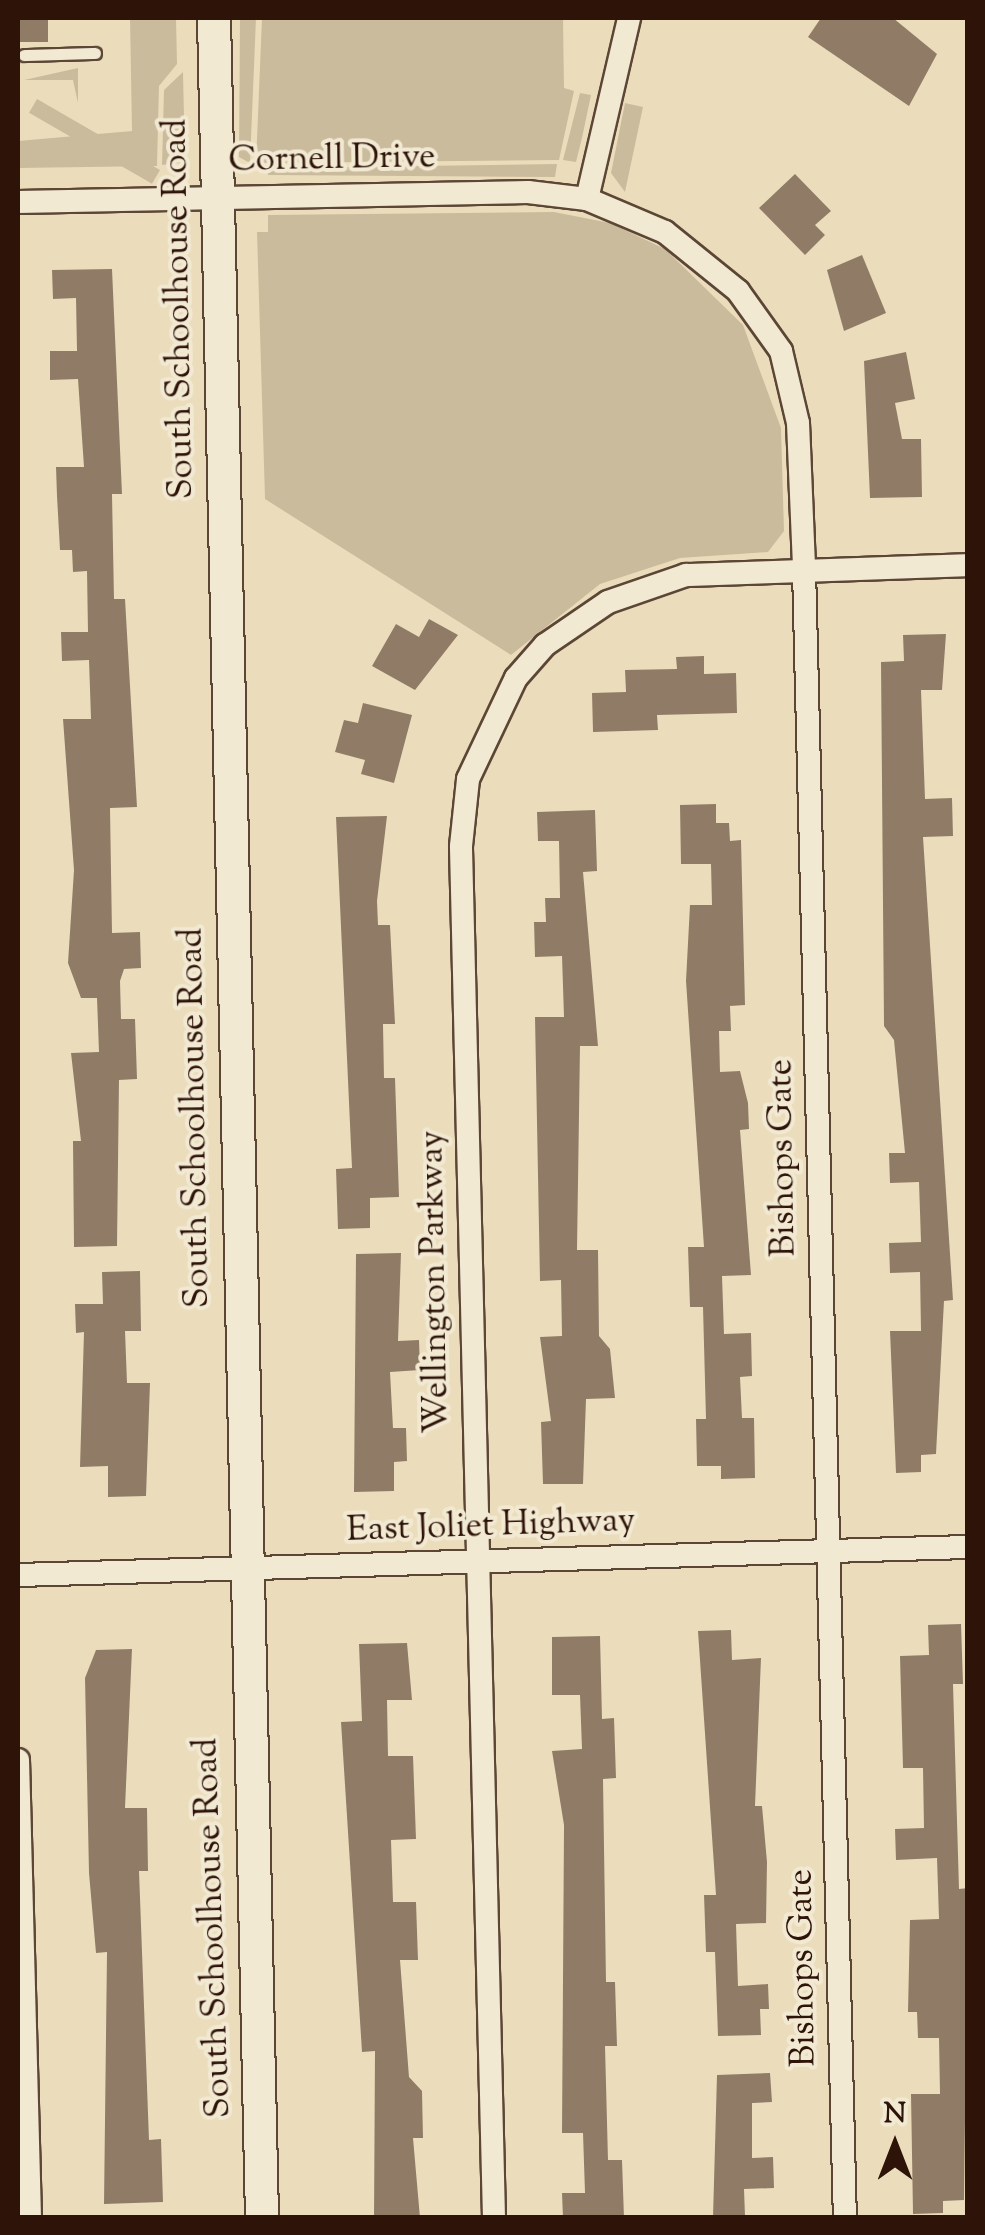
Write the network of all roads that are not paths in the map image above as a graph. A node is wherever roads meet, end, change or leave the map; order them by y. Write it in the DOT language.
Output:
graph roads {
  1 [pos="214,18"];
  2 [pos="629,18"];
  3 [pos="96,53"];
  4 [pos="24,55"];
  5 [pos="218,197"];
  6 [pos="587,199"];
  7 [pos="18,202"];
  8 [pos="968,565"];
  9 [pos="804,569"];
  10 [pos="968,1547"];
  11 [pos="829,1552"];
  12 [pos="478,1562"];
  13 [pos="245,1570"];
  14 [pos="18,1575"];
  15 [pos="18,1760"];
  16 [pos="30,2218"];
  17 [pos="262,2218"];
  18 [pos="494,2218"];
  19 [pos="845,2218"];
  1 -- 5 [label="street, South Schoolhouse Road"];
  2 -- 6 [label="street"];
  3 -- 4 [label="lane"];
  5 -- 6 [label="street, Cornell Drive"];
  5 -- 7 [label="street, Cornell Drive"];
  5 -- 13 [label="street, South Schoolhouse Road"];
  6 -- 9 [label="street, Bishops Gate"];
  8 -- 9 [label="street, Wellington Parkway"];
  9 -- 11 [label="street, Bishops Gate"];
  9 -- 12 [label="street, Wellington Parkway"];
  10 -- 11 [label="street, East Joliet Highway"];
  11 -- 12 [label="street, East Joliet Highway"];
  11 -- 19 [label="street, Bishops Gate"];
  12 -- 13 [label="street, East Joliet Highway"];
  12 -- 18 [label="street, Wellington Parkway"];
  13 -- 14 [label="street, East Joliet Highway"];
  13 -- 17 [label="street, South Schoolhouse Road"];
  15 -- 16 [label="street"];
}
